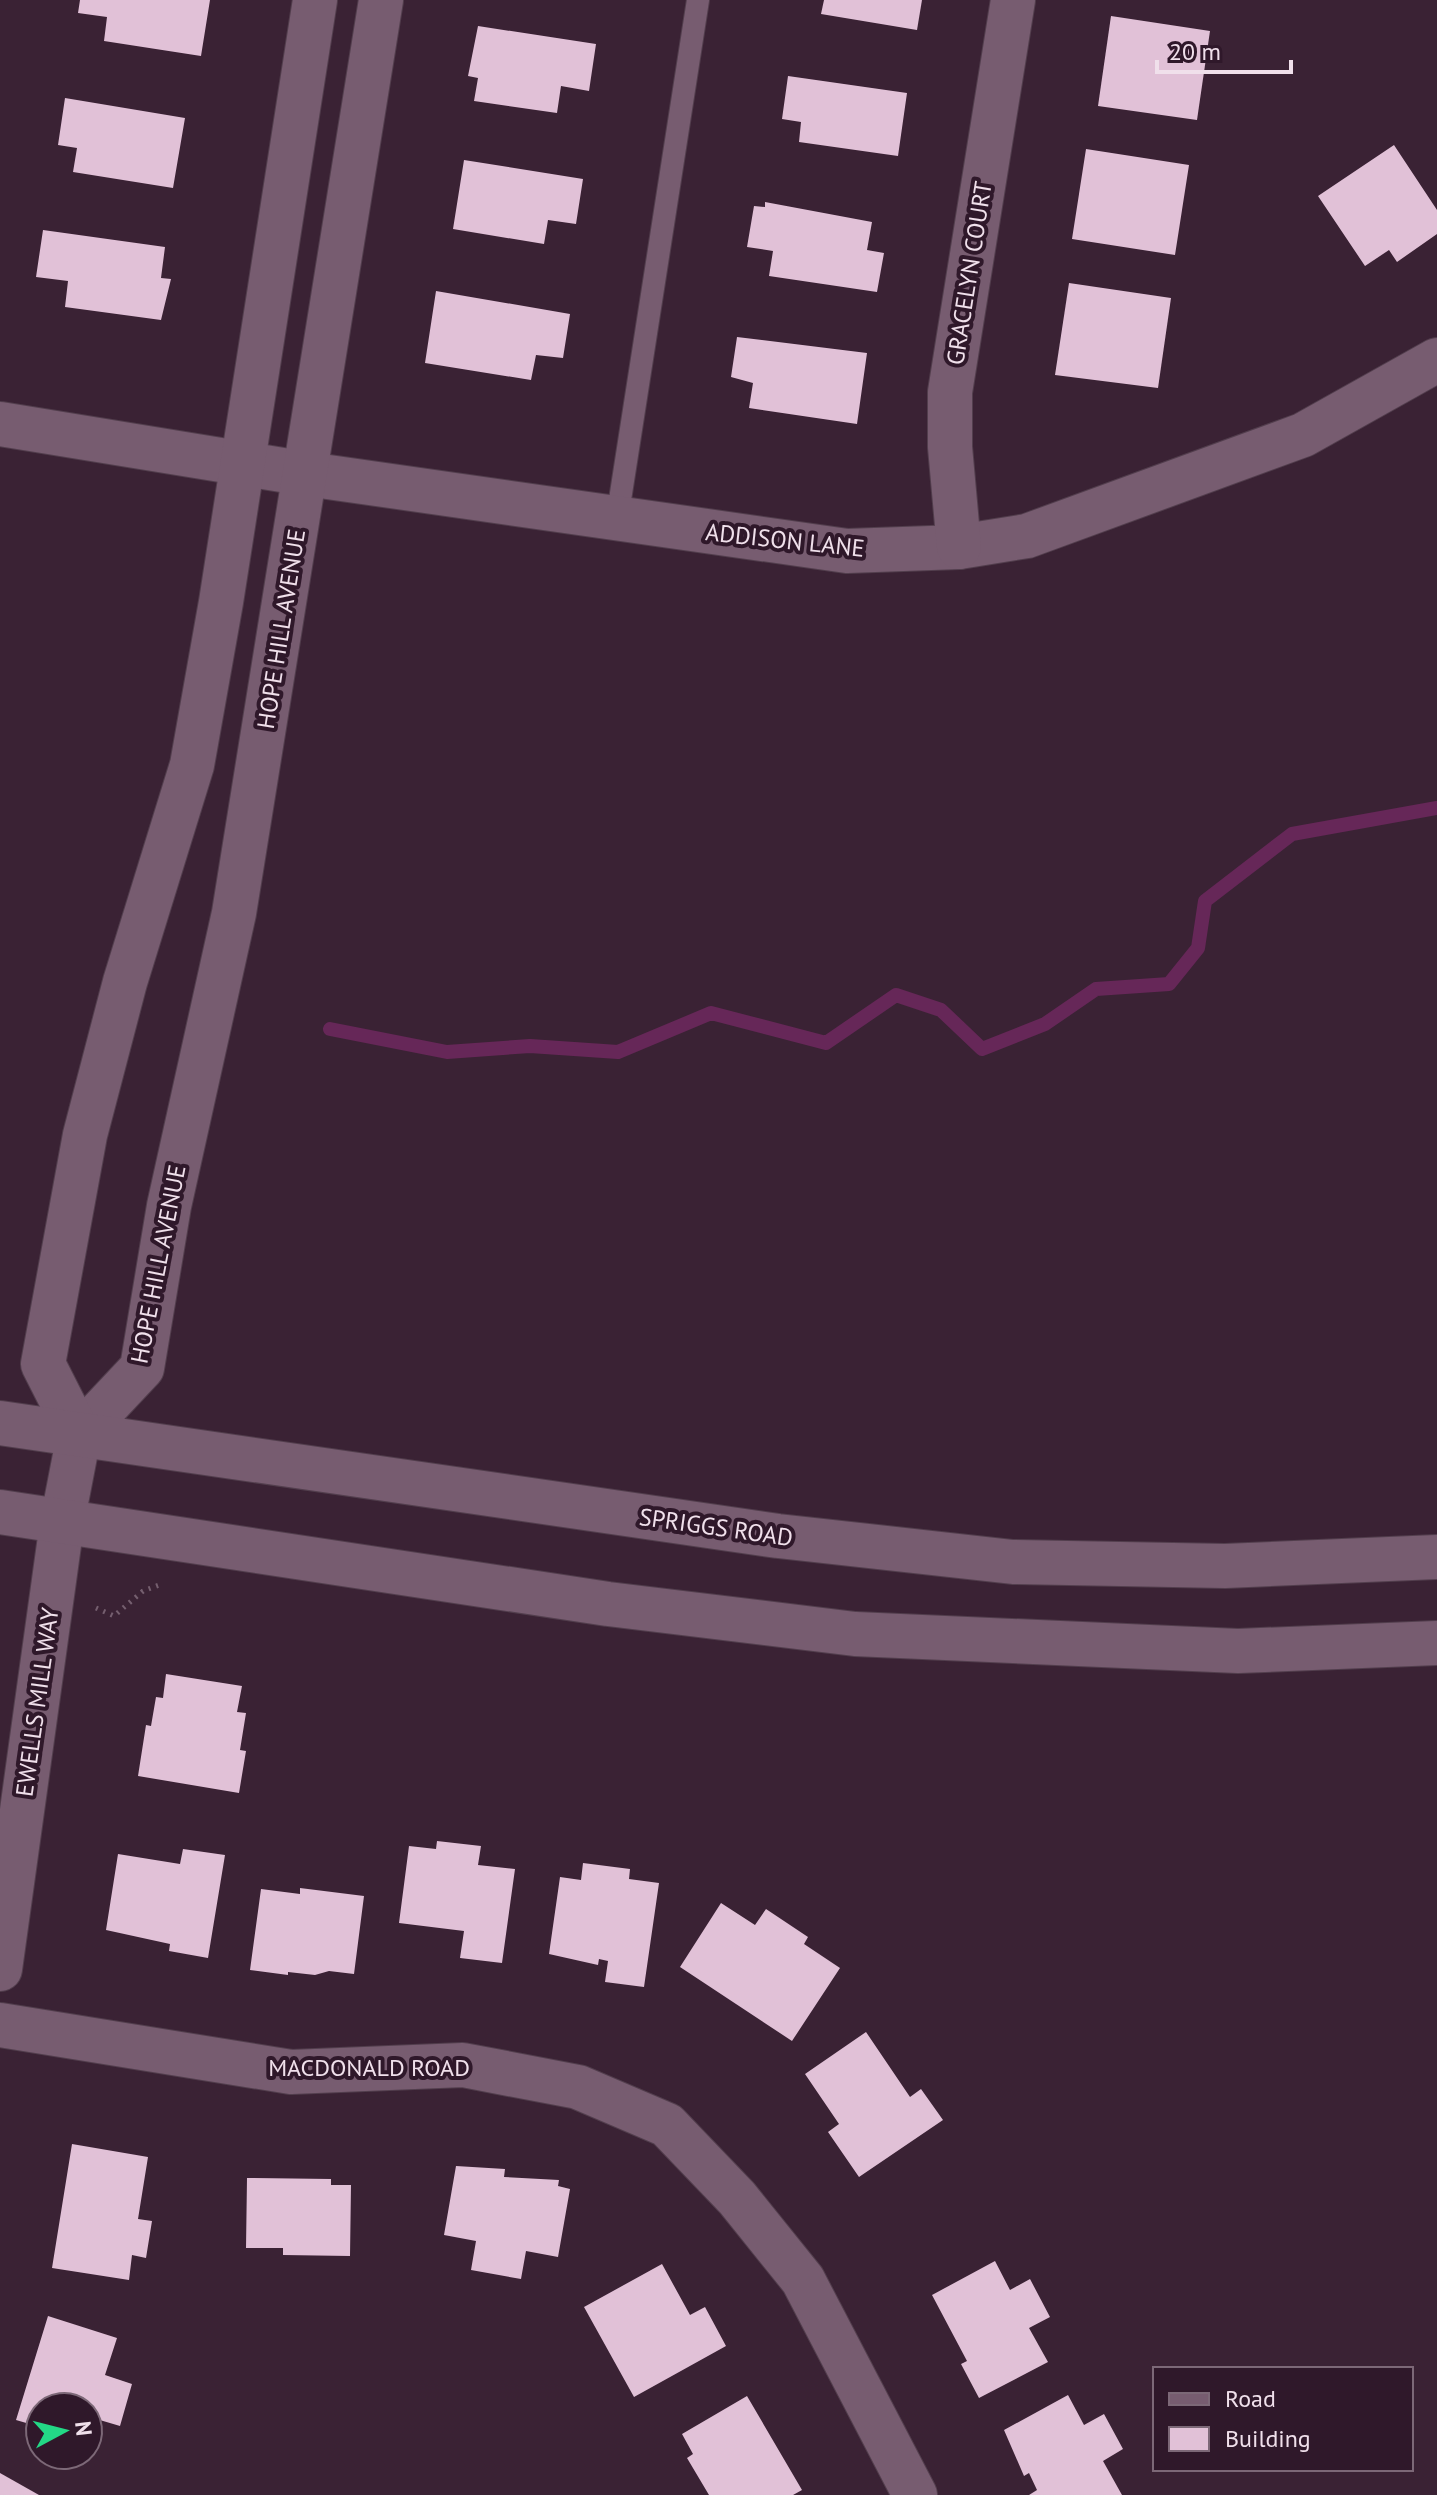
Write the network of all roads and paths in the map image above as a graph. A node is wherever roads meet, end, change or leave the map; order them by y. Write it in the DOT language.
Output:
graph roads {
  1 [pos="315,0"];
  2 [pos="381,0"];
  3 [pos="698,0"];
  4 [pos="1013,0"];
  5 [pos="1437,360"];
  6 [pos="0,424"];
  7 [pos="243,464"];
  8 [pos="307,474"];
  9 [pos="617,519"];
  10 [pos="959,547"];
  11 [pos="0,1423"];
  12 [pos="79,1435"];
  13 [pos="0,1512"];
  14 [pos="62,1523"];
  15 [pos="1437,1557"];
  16 [pos="101,1608"];
  17 [pos="114,1616"];
  18 [pos="1437,1643"];
  19 [pos="0,1969"];
  20 [pos="0,2025"];
  21 [pos="915,2495"];
  1 -- 7 [label="street"];
  2 -- 8 [label="street, HOPE HILL AVENUE"];
  3 -- 9 [label="lane"];
  4 -- 10 [label="street, GRACELYN COURT"];
  5 -- 10 [label="street, ADDISON LANE"];
  6 -- 7 [label="street, ADDISON LANE"];
  7 -- 8 [label="street, ADDISON LANE"];
  7 -- 12 [label="street"];
  8 -- 9 [label="street, ADDISON LANE"];
  8 -- 12 [label="street, HOPE HILL AVENUE"];
  9 -- 10 [label="street, ADDISON LANE"];
  11 -- 12 [label="street, SPRIGGS ROAD"];
  12 -- 14 [label="street, EWELLS MILL WAY"];
  12 -- 15 [label="street, SPRIGGS ROAD"];
  13 -- 14 [label="street"];
  14 -- 18 [label="street"];
  14 -- 19 [label="street, EWELLS MILL WAY"];
  16 -- 17 [label="path"];
  20 -- 21 [label="street, MACDONALD ROAD"];
}
